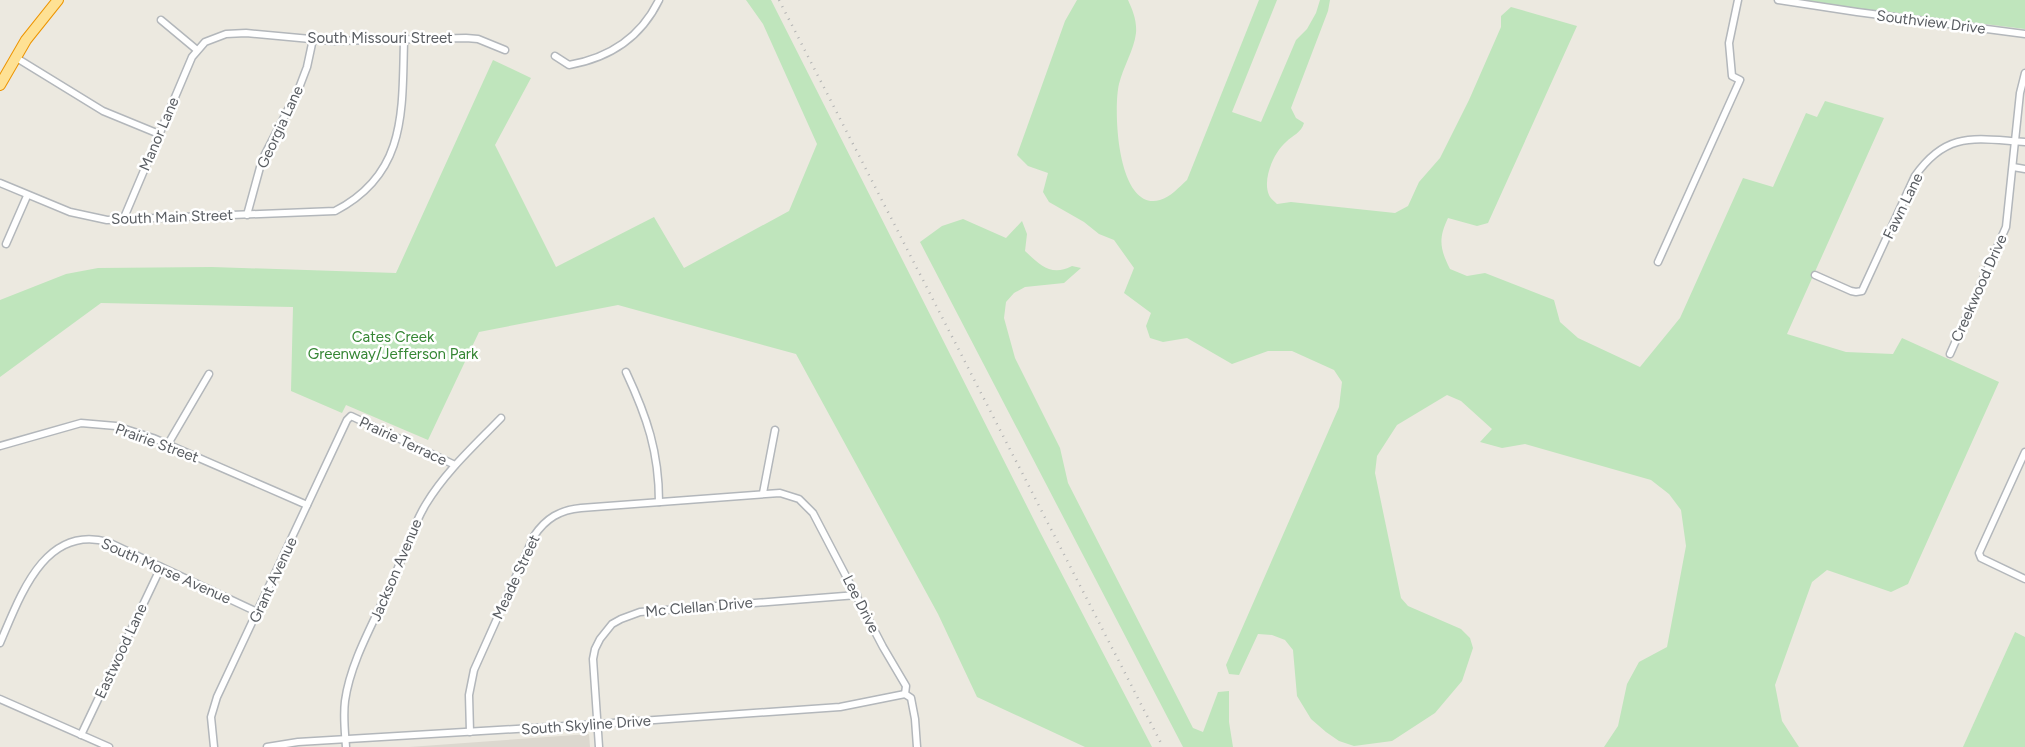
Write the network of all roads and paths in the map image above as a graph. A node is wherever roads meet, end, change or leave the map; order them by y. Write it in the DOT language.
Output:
graph roads {
  1 [pos="58,0"];
  2 [pos="660,0"];
  3 [pos="1738,0"];
  4 [pos="1778,0"];
  5 [pos="161,20"];
  6 [pos="2025,34"];
  7 [pos="314,39"];
  8 [pos="404,41"];
  9 [pos="197,50"];
  10 [pos="505,50"];
  11 [pos="555,56"];
  12 [pos="15,57"];
  13 [pos="2025,72"];
  14 [pos="0,85"];
  15 [pos="159,134"];
  16 [pos="2015,142"];
  17 [pos="2025,142"];
  18 [pos="2013,167"];
  19 [pos="2025,168"];
  20 [pos="0,183"];
  21 [pos="27,196"];
  22 [pos="247,215"];
  23 [pos="123,220"];
  24 [pos="6,244"];
  25 [pos="1658,262"];
  26 [pos="1815,275"];
  27 [pos="1950,354"];
  28 [pos="626,372"];
  29 [pos="209,374"];
  30 [pos="351,416"];
  31 [pos="501,418"];
  32 [pos="775,430"];
  33 [pos="168,444"];
  34 [pos="0,446"];
  35 [pos="2025,452"];
  36 [pos="455,465"];
  37 [pos="763,494"];
  38 [pos="659,502"];
  39 [pos="307,505"];
  40 [pos="160,567"];
  41 [pos="2025,579"];
  42 [pos="857,595"];
  43 [pos="257,612"];
  44 [pos="0,643"];
  45 [pos="904,694"];
  46 [pos="0,699"];
  47 [pos="598,724"];
  48 [pos="470,732"];
  49 [pos="81,735"];
  50 [pos="346,743"];
  51 [pos="108,747"];
  52 [pos="214,747"];
  53 [pos="267,747"];
  54 [pos="599,747"];
  55 [pos="917,747"];
  1 -- 12 [label="highway"];
  2 -- 11 [label="street"];
  3 -- 25 [label="street"];
  4 -- 6 [label="street, Southview Drive"];
  5 -- 9 [label="street"];
  7 -- 8 [label="street, South Missouri Street"];
  7 -- 9 [label="street, South Missouri Street"];
  7 -- 22 [label="street, Georgia Lane"];
  8 -- 10 [label="street, South Missouri Street"];
  8 -- 22 [label="street, South Main Street"];
  9 -- 15 [label="street, Manor Lane"];
  12 -- 14 [label="highway"];
  12 -- 15 [label="street"];
  13 -- 16 [label="street, Creekwood Drive"];
  15 -- 23 [label="street, Manor Lane"];
  16 -- 17 [label="street"];
  16 -- 18 [label="street, Creekwood Drive"];
  16 -- 26 [label="street, Fawn Lane"];
  18 -- 19 [label="street"];
  18 -- 27 [label="street, Creekwood Drive"];
  20 -- 21 [label="street, South Main Street"];
  21 -- 23 [label="street, South Main Street"];
  21 -- 24 [label="street"];
  22 -- 23 [label="street, South Main Street"];
  28 -- 38 [label="street"];
  29 -- 33 [label="street"];
  30 -- 36 [label="street, Prairie Terrace"];
  30 -- 39 [label="street, Grant Avenue"];
  31 -- 36 [label="street, Jackson Avenue"];
  32 -- 37 [label="street"];
  33 -- 34 [label="street, Prairie Street"];
  33 -- 39 [label="street, Prairie Street"];
  35 -- 41 [label="street"];
  36 -- 50 [label="street, Jackson Avenue"];
  37 -- 38 [label="street, Meade Street"];
  37 -- 42 [label="street, Lee Drive"];
  38 -- 48 [label="street, Meade Street"];
  39 -- 43 [label="street, Grant Avenue"];
  40 -- 43 [label="street, South Morse Avenue"];
  40 -- 44 [label="street, South Morse Avenue"];
  40 -- 49 [label="street, Eastwood Lane"];
  42 -- 45 [label="street, Lee Drive"];
  42 -- 47 [label="street, Mc Clellan Drive"];
  43 -- 52 [label="street, Grant Avenue"];
  45 -- 47 [label="street, South Skyline Drive"];
  45 -- 55 [label="street, Lee Drive"];
  46 -- 49 [label="street"];
  47 -- 48 [label="street, South Skyline Drive"];
  47 -- 54 [label="street, Mc Clellan Drive"];
  48 -- 50 [label="street, South Skyline Drive"];
  49 -- 51 [label="street"];
  50 -- 53 [label="street, South Skyline Drive"];
}
